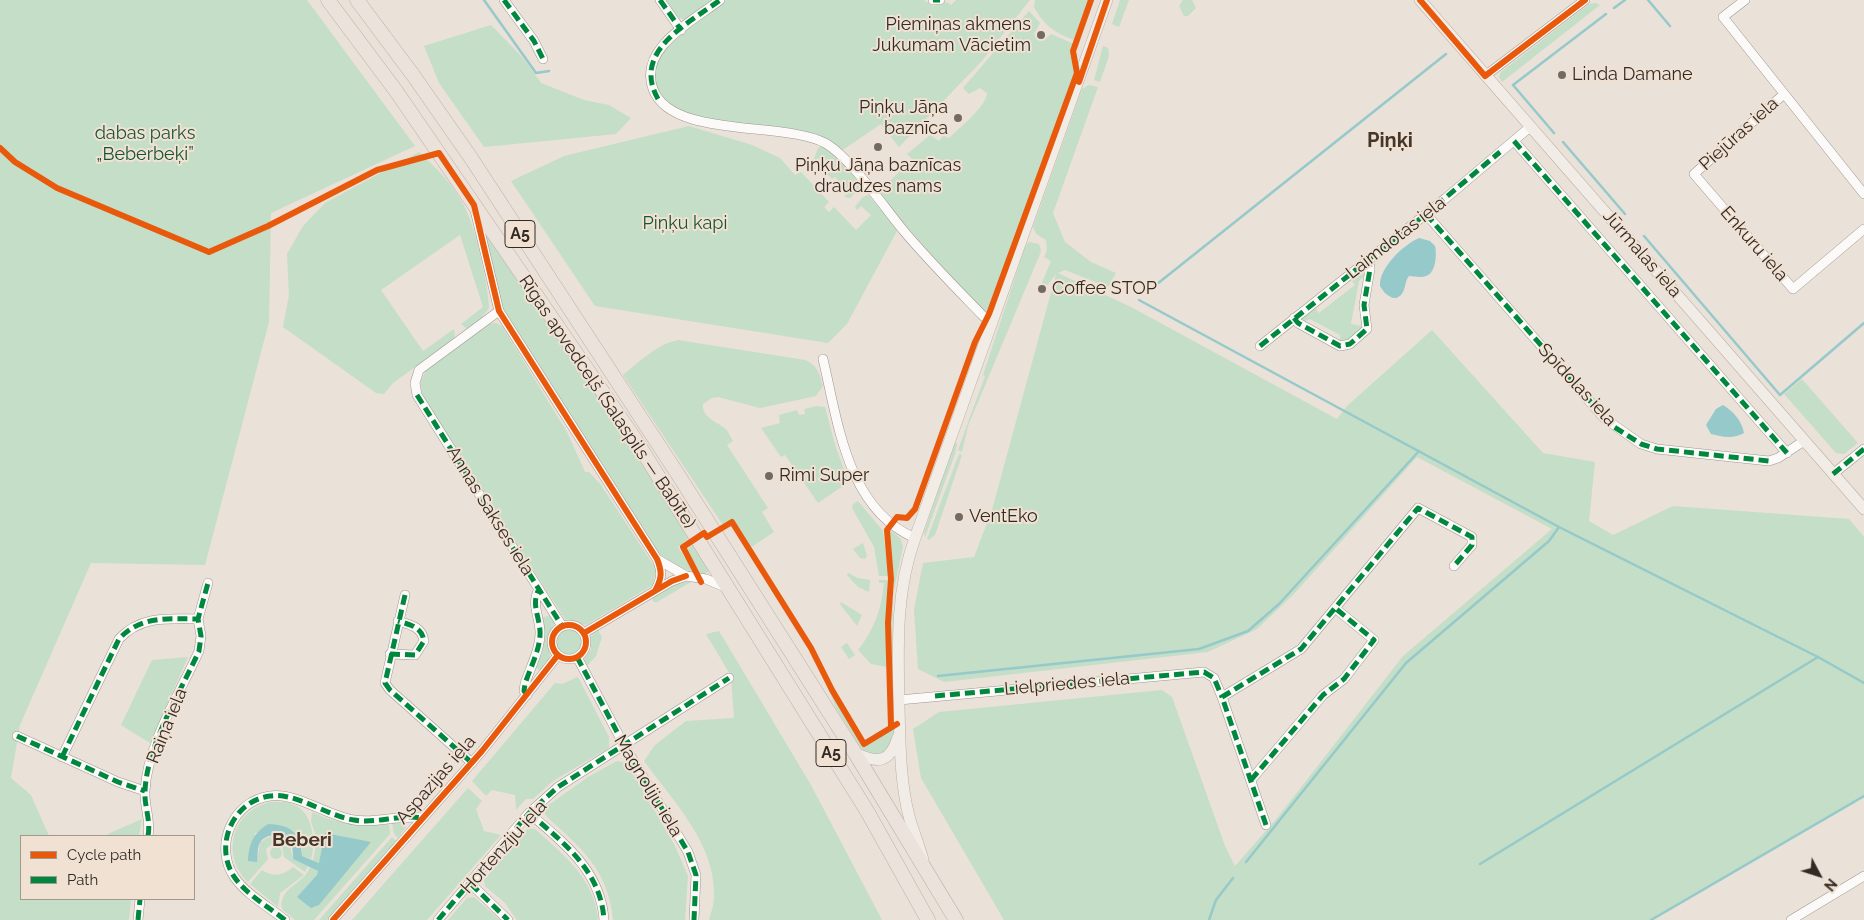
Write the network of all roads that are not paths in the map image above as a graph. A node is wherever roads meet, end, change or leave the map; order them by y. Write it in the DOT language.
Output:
graph roads {
  1 [pos="328,0"];
  2 [pos="356,0"];
  3 [pos="504,0"];
  4 [pos="660,0"];
  5 [pos="720,0"];
  6 [pos="933,0"];
  7 [pos="940,0"];
  8 [pos="1108,0"];
  9 [pos="1420,0"];
  10 [pos="1586,0"];
  11 [pos="1746,0"];
  12 [pos="681,30"];
  13 [pos="543,59"];
  14 [pos="1486,76"];
  15 [pos="1784,94"];
  16 [pos="1530,127"];
  17 [pos="1514,141"];
  18 [pos="1694,174"];
  19 [pos="1864,194"];
  20 [pos="474,205"];
  21 [pos="1426,214"];
  22 [pos="1864,229"];
  23 [pos="1369,259"];
  24 [pos="498,311"];
  25 [pos="1294,318"];
  26 [pos="992,322"];
  27 [pos="1260,346"];
  28 [pos="823,359"];
  29 [pos="1804,441"];
  30 [pos="1864,449"];
  31 [pos="1787,453"];
  32 [pos="1834,474"];
  33 [pos="1864,509"];
  34 [pos="914,538"];
  35 [pos="657,559"];
  36 [pos="1454,566"];
  37 [pos="686,576"];
  38 [pos="208,583"];
  39 [pos="539,589"];
  40 [pos="656,589"];
  41 [pos="730,590"];
  42 [pos="405,596"];
  43 [pos="1335,608"];
  44 [pos="198,619"];
  45 [pos="398,622"];
  46 [pos="562,626"];
  47 [pos="584,633"];
  48 [pos="390,654"];
  49 [pos="558,655"];
  50 [pos="577,657"];
  51 [pos="729,678"];
  52 [pos="527,695"];
  53 [pos="1222,697"];
  54 [pos="899,700"];
  55 [pos="900,730"];
  56 [pos="17,736"];
  57 [pos="624,745"];
  58 [pos="855,753"];
  59 [pos="62,757"];
  60 [pos="472,763"];
  61 [pos="1251,780"];
  62 [pos="145,791"];
  63 [pos="529,813"];
  64 [pos="422,818"];
  65 [pos="1266,826"];
  66 [pos="148,835"];
  67 [pos="926,867"];
  68 [pos="1864,876"];
  69 [pos="471,884"];
  70 [pos="140,900"];
  71 [pos="138,920"];
  72 [pos="285,920"];
  73 [pos="333,920"];
  74 [pos="438,920"];
  75 [pos="508,920"];
  76 [pos="604,920"];
  77 [pos="694,920"];
  78 [pos="927,920"];
  79 [pos="956,920"];
  80 [pos="1791,920"];
  1 -- 20 [label="highway, Rīgas apvedceļš (Salaspils — Babīte) / A5"];
  2 -- 58 [label="highway, Rīgas apvedceļš (Salaspils — Babīte) / A5"];
  3 -- 13 [label="street"];
  4 -- 12 [label="street"];
  5 -- 12 [label="street"];
  6 -- 7 [label="street"];
  8 -- 26 [label="main road"];
  9 -- 14 [label="main road, Jūrmalas iela"];
  10 -- 14 [label="street"];
  11 -- 15 [label="street, Piejūras iela"];
  12 -- 26 [label="street"];
  14 -- 16 [label="main road, Jūrmalas iela"];
  15 -- 18 [label="street, Piejūras iela"];
  15 -- 19 [label="street, Piejūras iela"];
  16 -- 17 [label="street, Laimdotas iela"];
  16 -- 29 [label="main road, Jūrmalas iela"];
  17 -- 21 [label="street, Laimdotas iela"];
  17 -- 31 [label="street"];
  18 -- 22 [label="street, Enkuru iela"];
  20 -- 24 [label="street"];
  20 -- 41 [label="highway, Rīgas apvedceļš (Salaspils — Babīte) / A5"];
  21 -- 23 [label="street, Laimdotas iela"];
  21 -- 31 [label="street, Spīdolas iela"];
  23 -- 25 [label="street, Laimdotas iela"];
  23 -- 25 [label="street"];
  24 -- 35 [label="street"];
  24 -- 39 [label="street, Annas Sakses iela"];
  25 -- 27 [label="street, Laimdotas iela"];
  26 -- 34 [label="main road"];
  28 -- 34 [label="street"];
  29 -- 31 [label="street, Spīdolas iela"];
  29 -- 32 [label="main road, Jūrmalas iela"];
  30 -- 32 [label="street"];
  32 -- 33 [label="main road, Jūrmalas iela"];
  34 -- 54 [label="main road"];
  35 -- 37 [label="street"];
  35 -- 40 [label="street"];
  36 -- 43 [label="street"];
  37 -- 40 [label="street"];
  37 -- 41 [label="street"];
  38 -- 44 [label="street"];
  39 -- 46 [label="street, Annas Sakses iela"];
  39 -- 52 [label="street"];
  40 -- 47 [label="street"];
  41 -- 78 [label="highway, Rīgas apvedceļš (Salaspils — Babīte) / A5"];
  42 -- 45 [label="street"];
  43 -- 53 [label="street"];
  43 -- 61 [label="street"];
  44 -- 59 [label="street"];
  44 -- 62 [label="street, Raiņa iela"];
  45 -- 48 [label="street"];
  45 -- 48 [label="street"];
  46 -- 47 [label="street"];
  46 -- 49 [label="street"];
  47 -- 50 [label="street"];
  48 -- 60 [label="street"];
  49 -- 50 [label="street"];
  49 -- 52 [label="street, Aspazijas iela"];
  50 -- 57 [label="street, Magnoliju iela"];
  51 -- 57 [label="street, Hortenziju iela"];
  52 -- 60 [label="street, Aspazijas iela"];
  53 -- 54 [label="street, Lielpriedes iela"];
  53 -- 61 [label="street, Lielpriedes iela"];
  54 -- 55 [label="main road"];
  55 -- 58 [label="main road"];
  55 -- 67 [label="main road"];
  56 -- 59 [label="street"];
  57 -- 63 [label="street, Hortenziju iela"];
  57 -- 77 [label="street, Magnoliju iela"];
  58 -- 67 [label="highway, Rīgas apvedceļš (Salaspils — Babīte) / A5"];
  59 -- 62 [label="street"];
  60 -- 64 [label="street, Aspazijas iela"];
  61 -- 65 [label="street, Lielpriedes iela"];
  62 -- 66 [label="street, Raiņa iela"];
  63 -- 69 [label="street, Hortenziju iela"];
  63 -- 76 [label="street"];
  64 -- 72 [label="street, Aspazijas iela"];
  64 -- 73 [label="street, Aspazijas iela"];
  67 -- 79 [label="highway, Rīgas apvedceļš (Salaspils — Babīte) / A5"];
  68 -- 80 [label="street"];
  69 -- 74 [label="street, Hortenziju iela"];
  69 -- 75 [label="street"];
  70 -- 71 [label="street"];
}
